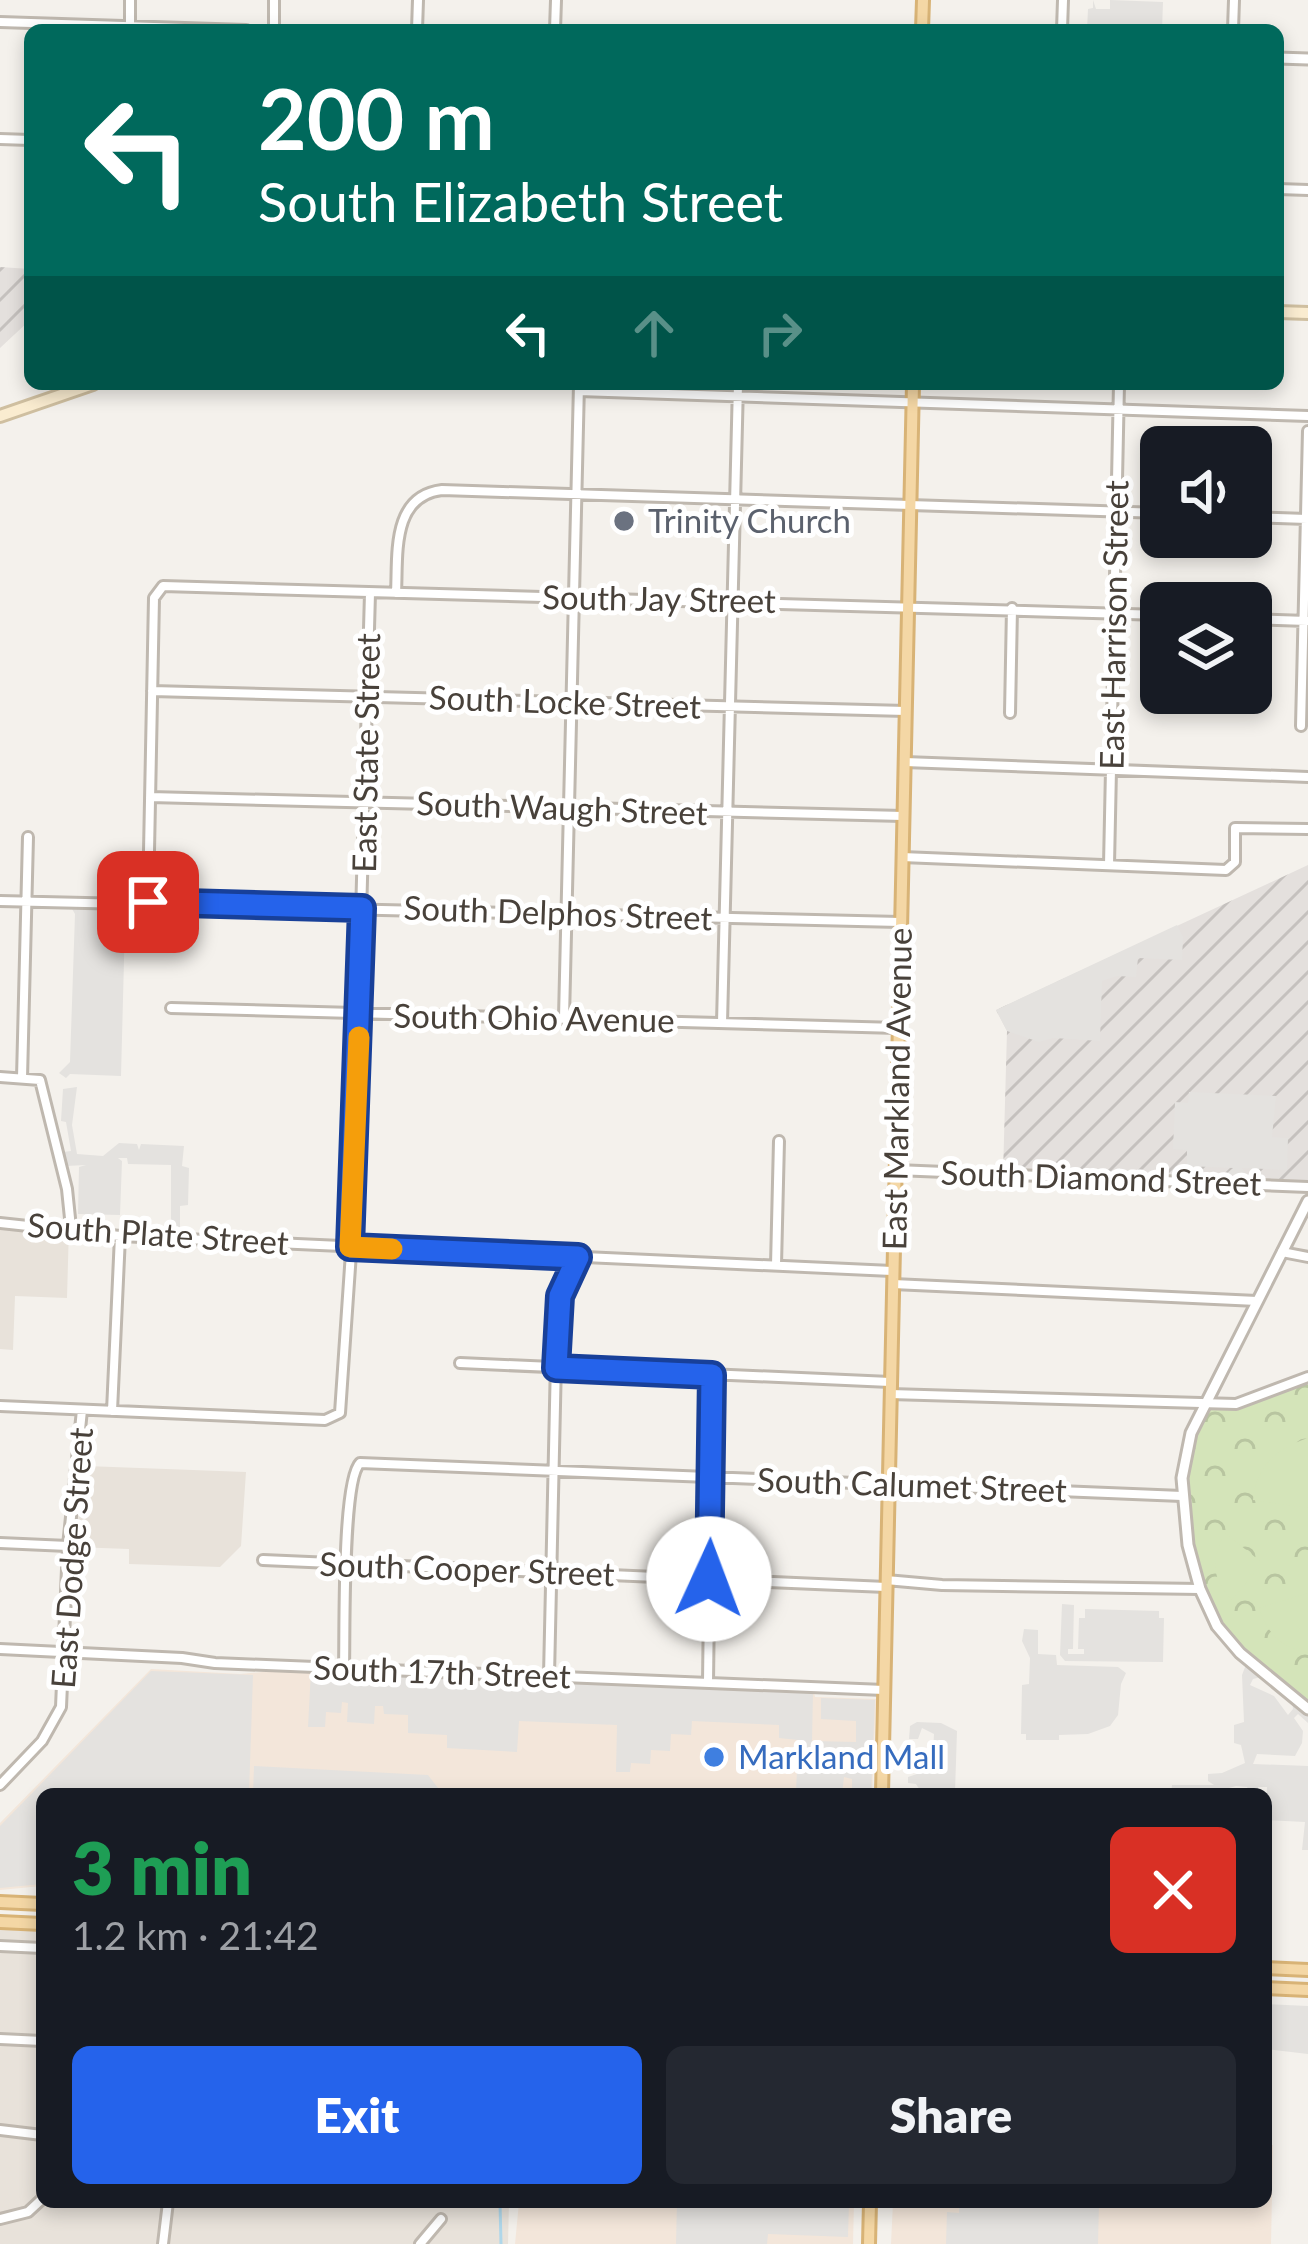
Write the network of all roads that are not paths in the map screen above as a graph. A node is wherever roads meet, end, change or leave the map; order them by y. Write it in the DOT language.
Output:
graph roads {
  1 [pos="0,22"];
  2 [pos="37,24"];
  3 [pos="76,390"];
  4 [pos="579,390"];
  5 [pos="618,390"];
  6 [pos="738,390"];
  7 [pos="913,390"];
  8 [pos="1119,390"];
  9 [pos="737,396"];
  10 [pos="913,402"];
  11 [pos="1119,409"];
  12 [pos="0,416"];
  13 [pos="1308,416"];
  14 [pos="1308,431"];
  15 [pos="576,494"];
  16 [pos="735,499"];
  17 [pos="910,505"];
  18 [pos="1117,512"];
  19 [pos="1140,513"];
  20 [pos="1272,518"];
  21 [pos="1307,519"];
  22 [pos="370,593"];
  23 [pos="396,593"];
  24 [pos="574,597"];
  25 [pos="732,601"];
  26 [pos="908,605"];
  27 [pos="1012,608"];
  28 [pos="1114,614"];
  29 [pos="1140,615"];
  30 [pos="1272,620"];
  31 [pos="1306,621"];
  32 [pos="152,691"];
  33 [pos="367,696"];
  34 [pos="572,703"];
  35 [pos="729,707"];
  36 [pos="906,711"];
  37 [pos="1010,713"];
  38 [pos="1300,726"];
  39 [pos="904,762"];
  40 [pos="1111,769"];
  41 [pos="1308,777"];
  42 [pos="150,797"];
  43 [pos="364,802"];
  44 [pos="569,808"];
  45 [pos="727,812"];
  46 [pos="903,816"];
  47 [pos="1308,829"];
  48 [pos="28,836"];
  49 [pos="902,857"];
  50 [pos="1109,865"];
  51 [pos="0,901"];
  52 [pos="26,902"];
  53 [pos="148,902"];
  54 [pos="362,908"];
  55 [pos="566,913"];
  56 [pos="724,918"];
  57 [pos="900,922"];
  58 [pos="171,1008"];
  59 [pos="359,1013"];
  60 [pos="564,1019"];
  61 [pos="722,1023"];
  62 [pos="898,1028"];
  63 [pos="0,1077"];
  64 [pos="22,1078"];
  65 [pos="779,1141"];
  66 [pos="895,1170"];
  67 [pos="1308,1187"];
  68 [pos="1308,1201"];
  69 [pos="0,1223"];
  70 [pos="71,1228"];
  71 [pos="120,1236"];
  72 [pos="350,1247"];
  73 [pos="1282,1252"];
  74 [pos="578,1257"];
  75 [pos="1308,1257"];
  76 [pos="776,1265"];
  77 [pos="892,1278"];
  78 [pos="1257,1300"];
  79 [pos="460,1363"];
  80 [pos="556,1368"];
  81 [pos="712,1375"];
  82 [pos="1308,1377"];
  83 [pos="890,1388"];
  84 [pos="1205,1404"];
  85 [pos="0,1406"];
  86 [pos="82,1410"];
  87 [pos="112,1411"];
  88 [pos="554,1470"];
  89 [pos="711,1477"];
  90 [pos="888,1486"];
  91 [pos="1182,1496"];
  92 [pos="0,1543"];
  93 [pos="68,1546"];
  94 [pos="263,1560"];
  95 [pos="347,1564"];
  96 [pos="552,1573"];
  97 [pos="709,1579"];
  98 [pos="886,1583"];
  99 [pos="1200,1589"];
  100 [pos="0,1649"];
  101 [pos="65,1652"];
  102 [pos="344,1668"];
  103 [pos="549,1676"];
  104 [pos="707,1682"];
  105 [pos="884,1690"];
  106 [pos="1308,1709"];
  107 [pos="0,1785"];
  108 [pos="881,1788"];
  109 [pos="0,1902"];
  110 [pos="36,1904"];
  111 [pos="0,1922"];
  112 [pos="36,1924"];
  113 [pos="0,1946"];
  114 [pos="36,1948"];
  115 [pos="1272,1968"];
  116 [pos="1306,1969"];
  117 [pos="1272,1988"];
  118 [pos="1308,1990"];
  119 [pos="0,2038"];
  120 [pos="36,2041"];
  121 [pos="0,2130"];
  122 [pos="36,2134"];
  123 [pos="36,2205"];
  124 [pos="167,2208"];
  125 [pos="870,2208"];
  126 [pos="0,2219"];
  127 [pos="441,2219"];
  128 [pos="163,2244"];
  129 [pos="420,2244"];
  130 [pos="869,2244"];
  1 -- 2 [label="street"];
  3 -- 12 [label="main road"];
  4 -- 15 [label="street"];
  5 -- 9 [label="street"];
  6 -- 9 [label="street"];
  7 -- 10 [label="main road, East Markland Avenue"];
  8 -- 11 [label="street, East Harrison Street"];
  9 -- 10 [label="street"];
  9 -- 16 [label="street"];
  10 -- 11 [label="street"];
  10 -- 17 [label="main road, East Markland Avenue"];
  11 -- 13 [label="street"];
  11 -- 18 [label="street, East Harrison Street"];
  14 -- 21 [label="street"];
  15 -- 16 [label="street"];
  15 -- 23 [label="street"];
  15 -- 24 [label="street"];
  16 -- 17 [label="street"];
  16 -- 25 [label="street"];
  17 -- 18 [label="street"];
  17 -- 26 [label="main road, East Markland Avenue"];
  18 -- 19 [label="street"];
  18 -- 28 [label="street, East Harrison Street"];
  20 -- 21 [label="street"];
  21 -- 31 [label="street"];
  22 -- 23 [label="street, South Jay Street"];
  22 -- 32 [label="street, South Jay Street"];
  22 -- 33 [label="street, East State Street"];
  23 -- 24 [label="street, South Jay Street"];
  24 -- 25 [label="street, South Jay Street"];
  24 -- 34 [label="street"];
  25 -- 26 [label="street, South Jay Street"];
  25 -- 35 [label="street"];
  26 -- 27 [label="street, South Jay Street"];
  26 -- 36 [label="main road, East Markland Avenue"];
  27 -- 28 [label="street, South Jay Street"];
  27 -- 37 [label="street"];
  28 -- 29 [label="street, South Jay Street"];
  28 -- 40 [label="street, East Harrison Street"];
  30 -- 31 [label="street"];
  31 -- 38 [label="street"];
  32 -- 33 [label="street, South Locke Street"];
  32 -- 42 [label="street"];
  33 -- 34 [label="street, South Locke Street"];
  33 -- 43 [label="street, East State Street"];
  34 -- 35 [label="street, South Locke Street"];
  34 -- 44 [label="street"];
  35 -- 36 [label="street, South Locke Street"];
  35 -- 45 [label="street"];
  36 -- 39 [label="main road, East Markland Avenue"];
  39 -- 40 [label="street"];
  39 -- 46 [label="main road, East Markland Avenue"];
  40 -- 41 [label="street"];
  40 -- 50 [label="street, East Harrison Street"];
  42 -- 43 [label="street, South Waugh Street"];
  42 -- 53 [label="street"];
  43 -- 44 [label="street, South Waugh Street"];
  43 -- 54 [label="street, East State Street"];
  44 -- 45 [label="street, South Waugh Street"];
  44 -- 55 [label="street"];
  45 -- 46 [label="street, South Waugh Street"];
  45 -- 56 [label="street"];
  46 -- 49 [label="main road, East Markland Avenue"];
  47 -- 50 [label="street"];
  48 -- 52 [label="street"];
  49 -- 50 [label="street"];
  49 -- 57 [label="main road, East Markland Avenue"];
  51 -- 52 [label="street, South Delphos Street"];
  52 -- 53 [label="street, South Delphos Street"];
  52 -- 64 [label="street"];
  53 -- 54 [label="street, South Delphos Street"];
  54 -- 55 [label="street, South Delphos Street"];
  54 -- 59 [label="street, East State Street"];
  55 -- 56 [label="street, South Delphos Street"];
  55 -- 60 [label="street"];
  56 -- 57 [label="street, South Delphos Street"];
  56 -- 61 [label="street"];
  57 -- 62 [label="main road, East Markland Avenue"];
  58 -- 59 [label="street, South Ohio Avenue"];
  59 -- 60 [label="street, South Ohio Avenue"];
  59 -- 72 [label="street, East State Street"];
  60 -- 61 [label="street, South Ohio Avenue"];
  61 -- 62 [label="street, South Ohio Avenue"];
  62 -- 66 [label="main road, East Markland Avenue"];
  63 -- 64 [label="street"];
  64 -- 70 [label="street"];
  65 -- 76 [label="street"];
  66 -- 67 [label="street, South Diamond Street"];
  66 -- 77 [label="main road, East Markland Avenue"];
  68 -- 73 [label="street"];
  69 -- 70 [label="street, South Plate Street"];
  70 -- 71 [label="street, South Plate Street"];
  71 -- 72 [label="street, South Plate Street"];
  71 -- 87 [label="street"];
  72 -- 74 [label="street, South Plate Street"];
  72 -- 87 [label="street, East State Street"];
  73 -- 75 [label="street"];
  73 -- 78 [label="street"];
  74 -- 76 [label="street, South Plate Street"];
  74 -- 80 [label="street"];
  76 -- 77 [label="street, South Plate Street"];
  77 -- 78 [label="street, South Plate Street"];
  77 -- 83 [label="main road, East Markland Avenue"];
  78 -- 84 [label="street"];
  79 -- 80 [label="street"];
  80 -- 81 [label="street"];
  80 -- 88 [label="street"];
  81 -- 83 [label="street"];
  81 -- 89 [label="street"];
  82 -- 84 [label="street"];
  83 -- 84 [label="street"];
  83 -- 90 [label="main road, East Markland Avenue"];
  84 -- 91 [label="street"];
  85 -- 86 [label="street"];
  86 -- 87 [label="street"];
  86 -- 93 [label="street, East Dodge Street"];
  88 -- 89 [label="street, South Calumet Street"];
  88 -- 95 [label="street, South Calumet Street"];
  88 -- 96 [label="street"];
  89 -- 90 [label="street, South Calumet Street"];
  89 -- 97 [label="street"];
  90 -- 91 [label="street, South Calumet Street"];
  90 -- 98 [label="main road, East Markland Avenue"];
  91 -- 99 [label="street"];
  92 -- 93 [label="street"];
  93 -- 101 [label="street, East Dodge Street"];
  94 -- 95 [label="street, South Cooper Street"];
  95 -- 96 [label="street, South Cooper Street"];
  95 -- 102 [label="street"];
  96 -- 97 [label="street, South Cooper Street"];
  96 -- 103 [label="street"];
  97 -- 98 [label="street, South Cooper Street"];
  97 -- 104 [label="street"];
  98 -- 99 [label="street, South Cooper Street"];
  98 -- 105 [label="main road, East Markland Avenue"];
  99 -- 106 [label="street"];
  100 -- 101 [label="street, South 17th Street"];
  101 -- 102 [label="street, South 17th Street"];
  101 -- 107 [label="street, East Dodge Street"];
  102 -- 103 [label="street, South 17th Street"];
  103 -- 104 [label="street, South 17th Street"];
  104 -- 105 [label="street, South 17th Street"];
  105 -- 108 [label="main road, East Markland Avenue"];
  109 -- 110 [label="main road"];
  111 -- 112 [label="main road"];
  113 -- 114 [label="street"];
  115 -- 116 [label="main road"];
  117 -- 118 [label="main road"];
  119 -- 120 [label="street"];
  121 -- 122 [label="street"];
  123 -- 126 [label="street"];
  124 -- 128 [label="street"];
  125 -- 130 [label="main road"];
  127 -- 129 [label="street"];
}
